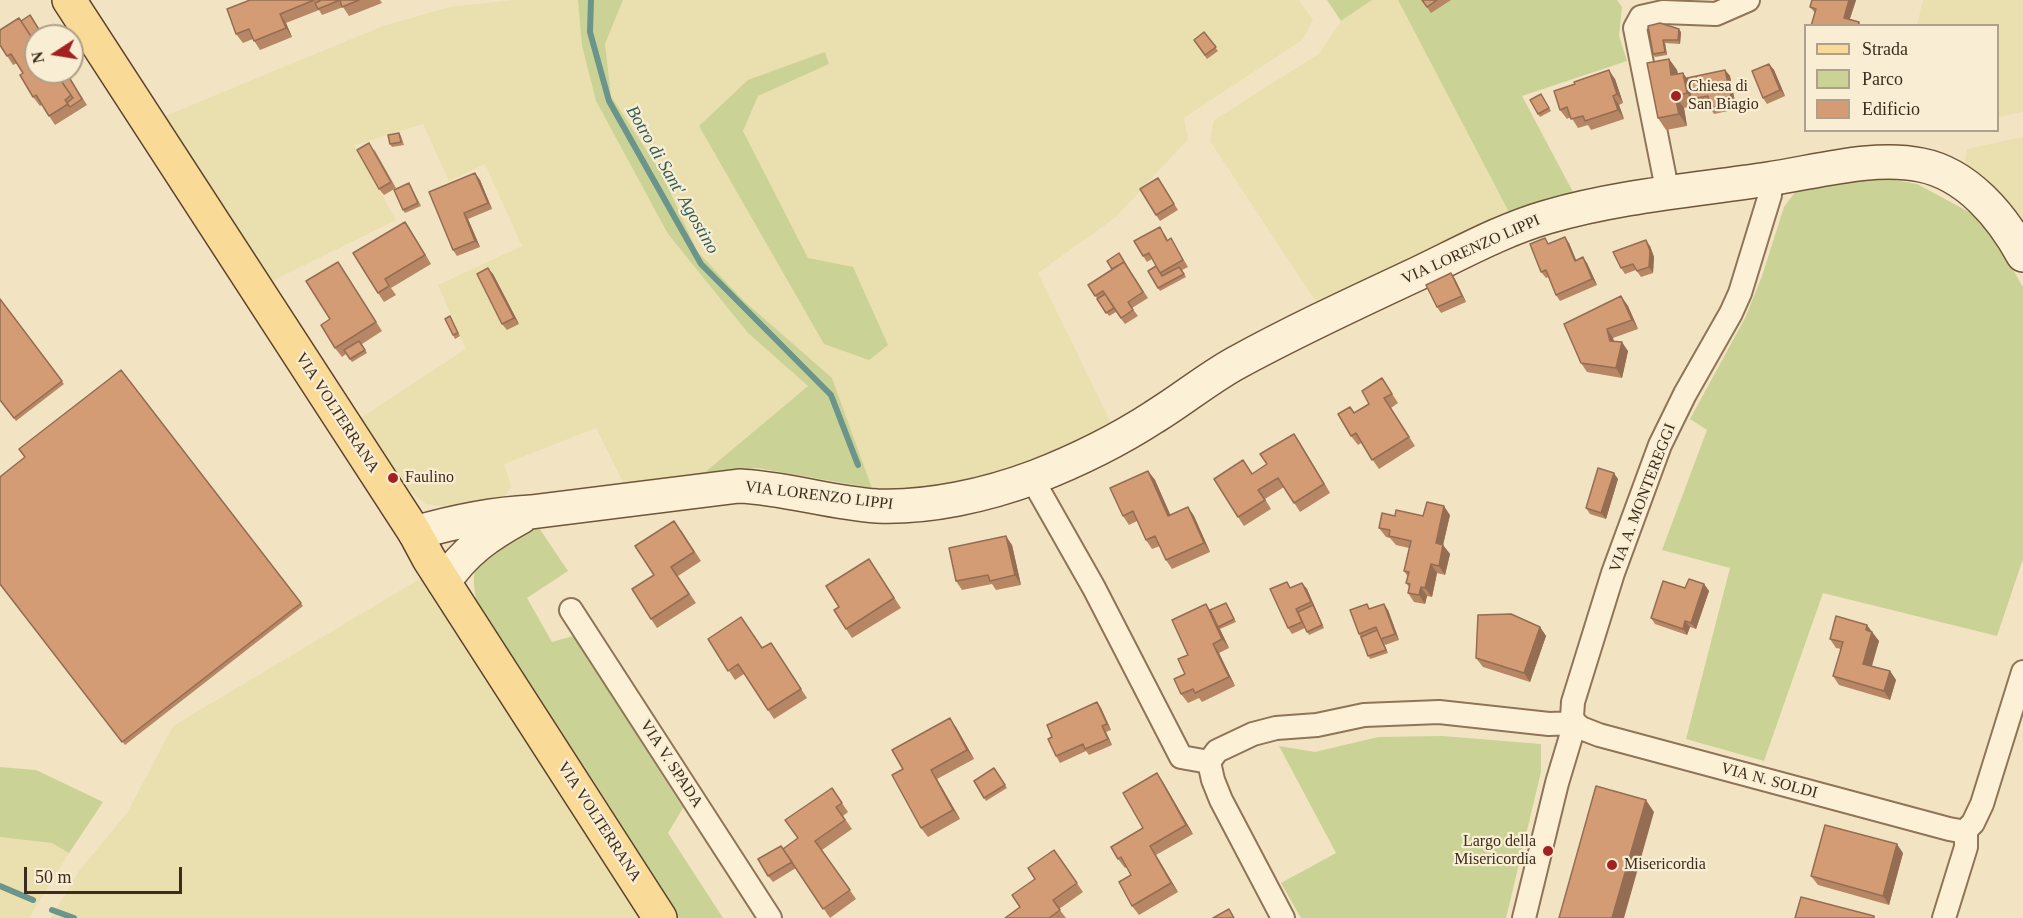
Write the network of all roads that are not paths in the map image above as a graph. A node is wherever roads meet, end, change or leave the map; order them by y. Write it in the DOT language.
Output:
graph roads {
  1 [pos="69,0"];
  2 [pos="1748,0"];
  3 [pos="1771,179"];
  4 [pos="1668,194"];
  5 [pos="2023,255"];
  6 [pos="1034,477"];
  7 [pos="531,512"];
  8 [pos="415,533"];
  9 [pos="444,582"];
  10 [pos="571,610"];
  11 [pos="2023,672"];
  12 [pos="1575,723"];
  13 [pos="1209,762"];
  14 [pos="1966,830"];
  15 [pos="660,918"];
  16 [pos="770,918"];
  17 [pos="1283,918"];
  18 [pos="1524,918"];
  19 [pos="1944,918"];
  1 -- 8 [label="main road, VIA VOLTERRANA"];
  2 -- 4 [label="street"];
  3 -- 4 [label="street, VIA LORENZO LIPPI"];
  3 -- 5 [label="street, VIA LORENZO LIPPI"];
  3 -- 12 [label="street, VIA A. MONTEREGGI"];
  4 -- 6 [label="street, VIA LORENZO LIPPI"];
  6 -- 7 [label="street, VIA LORENZO LIPPI"];
  6 -- 13 [label="street"];
  7 -- 8 [label="street, VIA LORENZO LIPPI"];
  7 -- 9 [label="street, VIA LORENZO LIPPI"];
  8 -- 9 [label="main road, VIA VOLTERRANA"];
  9 -- 15 [label="main road, VIA VOLTERRANA"];
  10 -- 16 [label="street, VIA V. SPADA"];
  11 -- 14 [label="street"];
  12 -- 13 [label="street"];
  12 -- 14 [label="street, VIA N. SOLDI"];
  12 -- 18 [label="street"];
  13 -- 17 [label="street"];
  14 -- 19 [label="street"];
}
